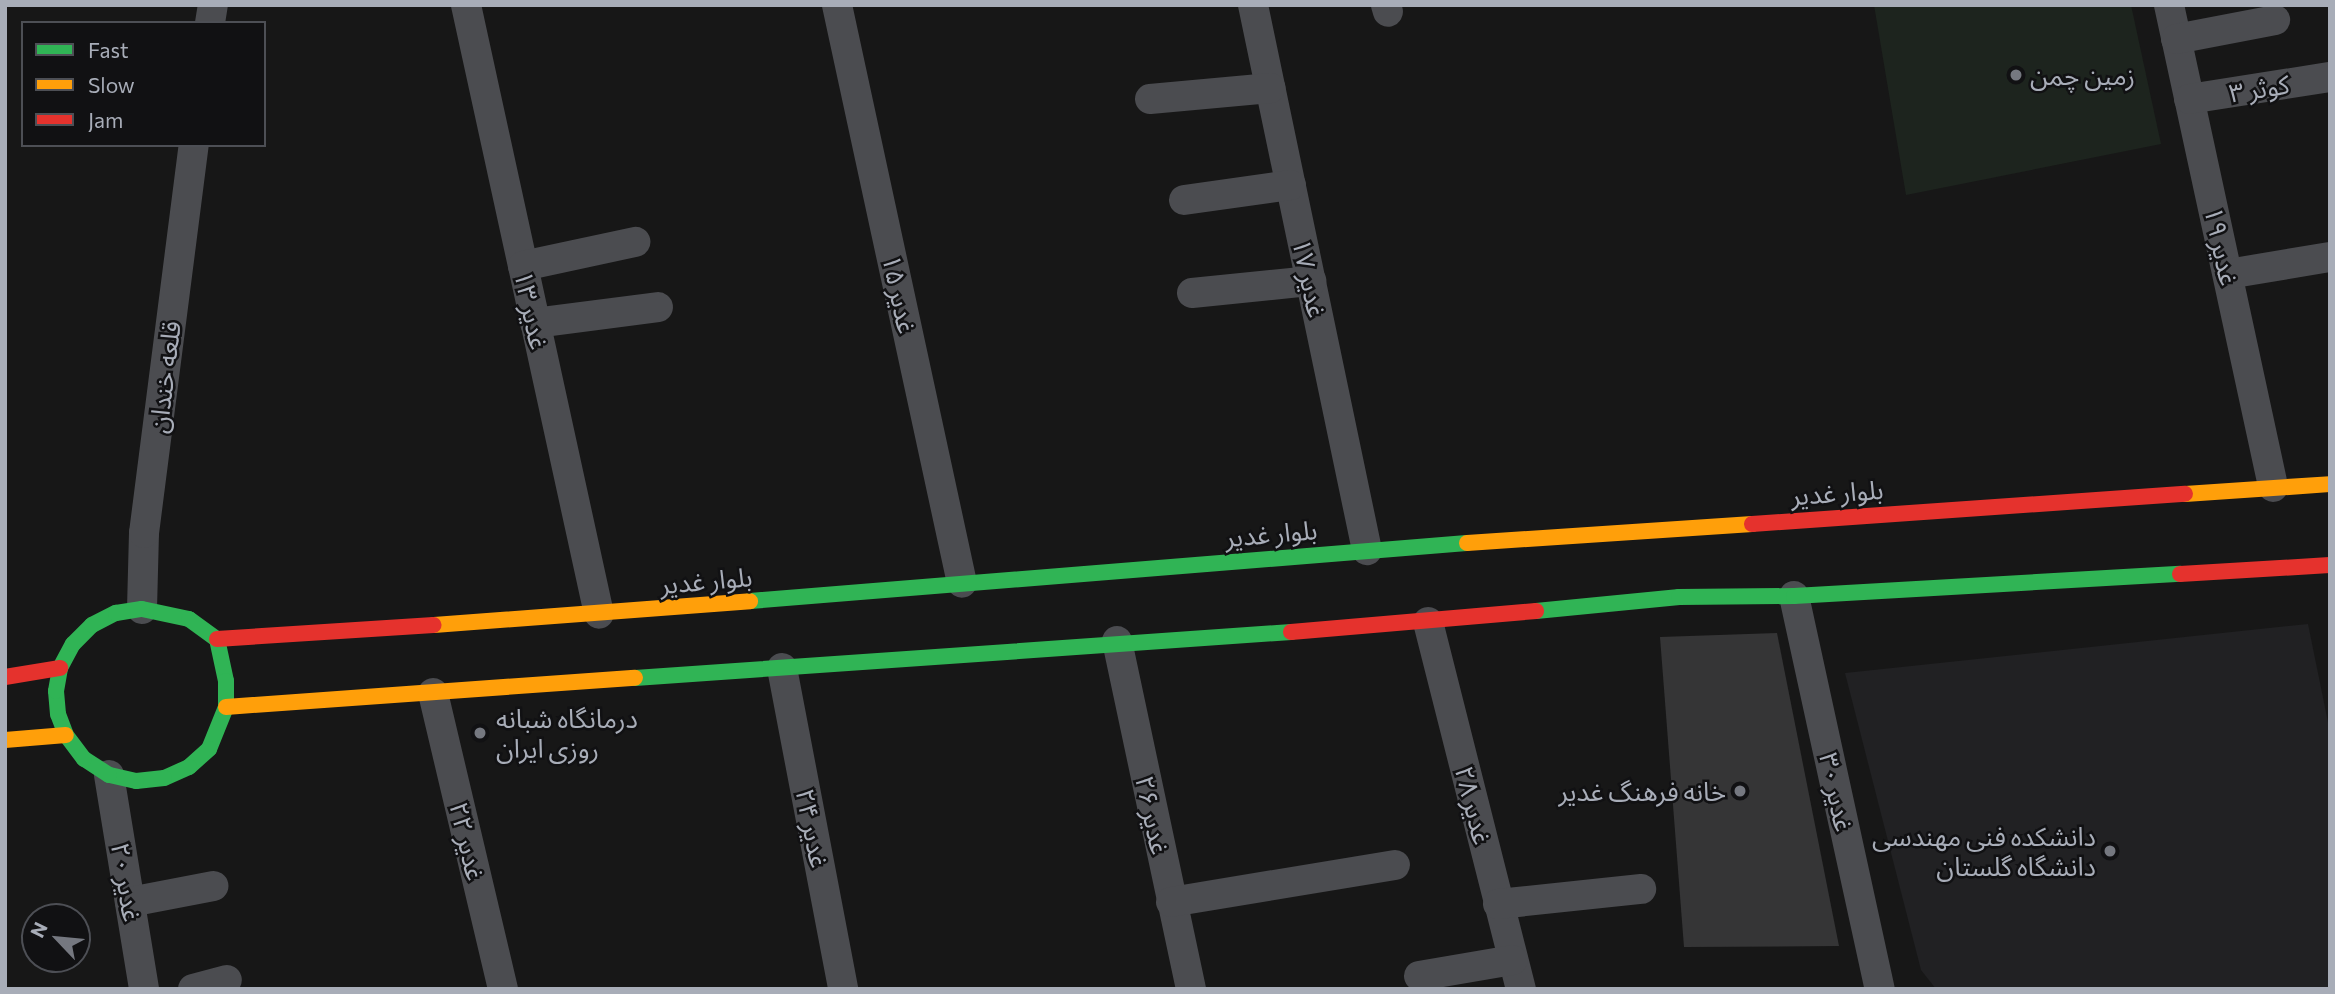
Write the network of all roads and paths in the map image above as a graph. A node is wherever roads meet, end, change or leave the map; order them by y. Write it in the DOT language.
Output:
graph roads {
  1 [pos="466,5"];
  2 [pos="837,5"];
  3 [pos="1252,5"];
  4 [pos="2169,5"];
  5 [pos="2275,20"];
  6 [pos="2176,39"];
  7 [pos="2330,77"];
  8 [pos="1270,88"];
  9 [pos="1150,99"];
  10 [pos="2189,99"];
  11 [pos="194,147"];
  12 [pos="1291,185"];
  13 [pos="1184,200"];
  14 [pos="635,242"];
  15 [pos="2330,257"];
  16 [pos="523,266"];
  17 [pos="2228,274"];
  18 [pos="1311,281"];
  19 [pos="1192,293"];
  20 [pos="658,307"];
  21 [pos="535,323"];
  22 [pos="2330,484"];
  23 [pos="2273,486"];
  24 [pos="1367,550"];
  25 [pos="2330,565"];
  26 [pos="962,583"];
  27 [pos="1794,596"];
  28 [pos="142,609"];
  29 [pos="599,614"];
  30 [pos="1428,622"];
  31 [pos="217,639"];
  32 [pos="1117,641"];
  33 [pos="60,668"];
  34 [pos="782,668"];
  35 [pos="5,677"];
  36 [pos="433,693"];
  37 [pos="226,707"];
  38 [pos="65,735"];
  39 [pos="5,740"];
  40 [pos="109,775"];
  41 [pos="1395,864"];
  42 [pos="213,886"];
  43 [pos="1641,889"];
  44 [pos="130,902"];
  45 [pos="1171,902"];
  46 [pos="1498,904"];
  47 [pos="1513,960"];
  48 [pos="1419,976"];
  49 [pos="228,981"];
  50 [pos="144,989"];
  51 [pos="193,989"];
  52 [pos="503,989"];
  53 [pos="843,989"];
  54 [pos="1191,989"];
  55 [pos="1521,989"];
  56 [pos="1880,989"];
  1 -- 16 [label="street, ۱۳ غدیر"];
  2 -- 26 [label="street, ۱۵ غدیر"];
  3 -- 8 [label="street, ۱۷ غدیر"];
  4 -- 6 [label="street, ۱۹ غدیر"];
  5 -- 6 [label="street"];
  6 -- 10 [label="street, ۱۹ غدیر"];
  7 -- 10 [label="street, ۳ کوثر"];
  8 -- 9 [label="street"];
  8 -- 12 [label="street, ۱۷ غدیر"];
  10 -- 17 [label="street, ۱۹ غدیر"];
  11 -- 28 [label="street, قلعه خندان"];
  12 -- 13 [label="street"];
  12 -- 18 [label="street, ۱۷ غدیر"];
  14 -- 16 [label="street"];
  15 -- 17 [label="street"];
  16 -- 21 [label="street, ۱۳ غدیر"];
  17 -- 23 [label="street, ۱۹ غدیر"];
  18 -- 19 [label="street"];
  18 -- 24 [label="street, ۱۷ غدیر"];
  20 -- 21 [label="street"];
  21 -- 29 [label="street, ۱۳ غدیر"];
  22 -- 23 [label="main road, بلوار غدیر"];
  23 -- 24 [label="main road, بلوار غدیر"];
  24 -- 26 [label="main road, بلوار غدیر"];
  25 -- 27 [label="main road"];
  26 -- 29 [label="main road, بلوار غدیر"];
  27 -- 30 [label="main road"];
  27 -- 56 [label="street, غدیر ۳۰"];
  28 -- 31 [label="main road"];
  28 -- 33 [label="main road"];
  29 -- 31 [label="main road, بلوار غدیر"];
  30 -- 32 [label="main road"];
  30 -- 46 [label="street, ۲۸ غدیر"];
  31 -- 37 [label="main road"];
  32 -- 34 [label="main road"];
  32 -- 45 [label="street, ۲۶ غدیر"];
  33 -- 35 [label="main road"];
  33 -- 38 [label="main road"];
  34 -- 36 [label="main road"];
  34 -- 53 [label="street, ۲۴ غدیر"];
  36 -- 37 [label="main road"];
  36 -- 52 [label="street, ۲۲ غدیر"];
  37 -- 40 [label="main road"];
  38 -- 39 [label="main road"];
  38 -- 40 [label="main road"];
  40 -- 44 [label="street, ۲۰ غدیر"];
  41 -- 45 [label="street"];
  42 -- 44 [label="street"];
  43 -- 46 [label="street"];
  44 -- 50 [label="street, ۲۰ غدیر"];
  45 -- 54 [label="street, ۲۶ غدیر"];
  46 -- 47 [label="street, ۲۸ غدیر"];
  47 -- 48 [label="street"];
  47 -- 55 [label="street, ۲۸ غدیر"];
  49 -- 51 [label="street"];
}
